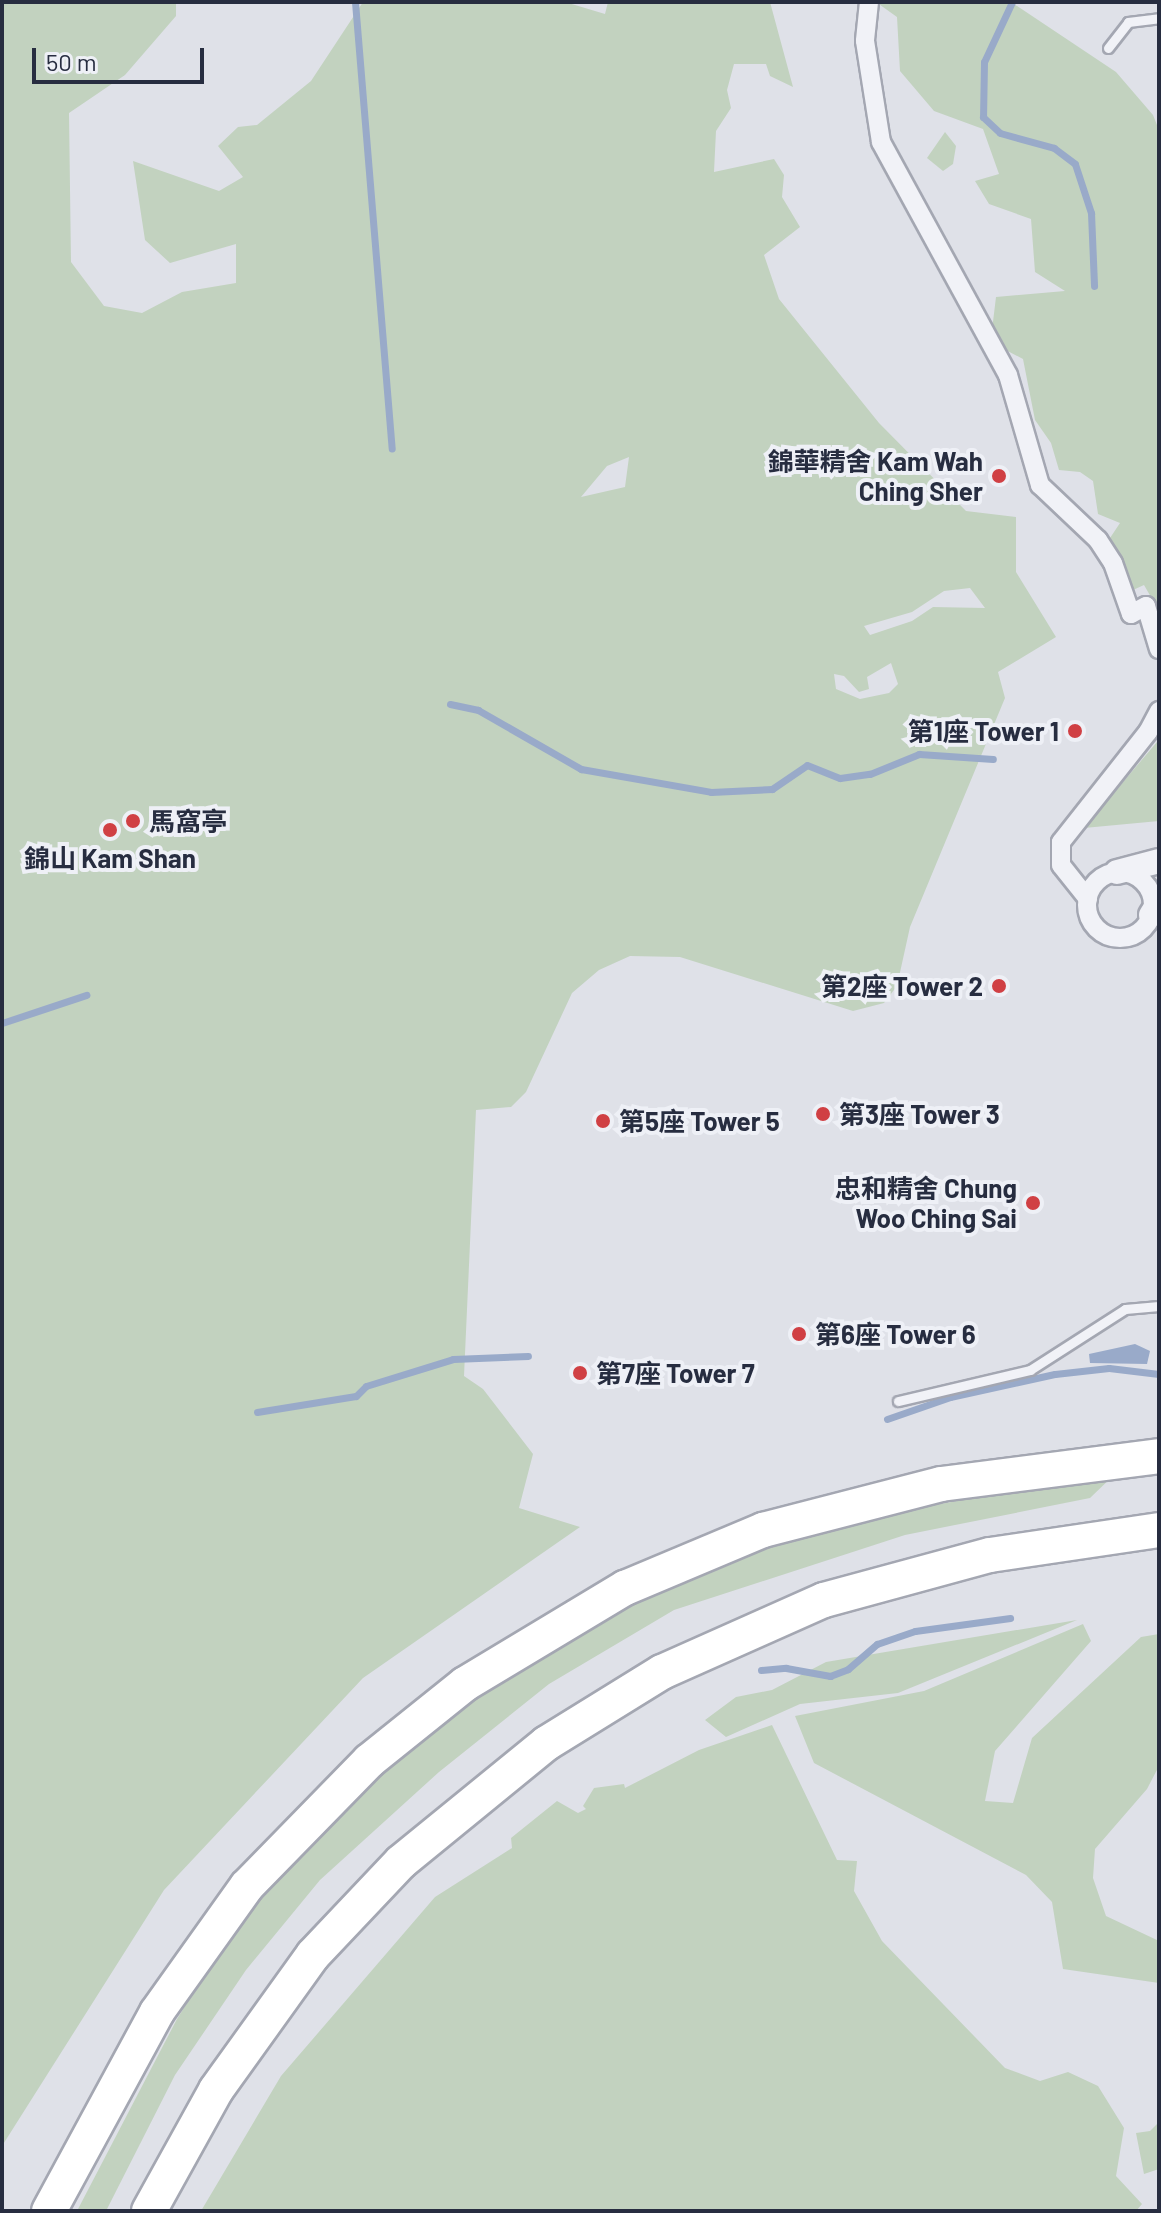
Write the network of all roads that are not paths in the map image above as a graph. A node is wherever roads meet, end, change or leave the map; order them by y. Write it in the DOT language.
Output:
graph roads {
  1 [pos="869,2"];
  2 [pos="1159,18"];
  3 [pos="1108,48"];
  4 [pos="1154,620"];
  5 [pos="1159,649"];
  6 [pos="1159,711"];
  7 [pos="1159,861"];
  8 [pos="1117,872"];
  9 [pos="1088,899"];
  10 [pos="1155,909"];
  11 [pos="1159,1306"];
  12 [pos="898,1401"];
  13 [pos="1159,1456"];
  14 [pos="1159,1530"];
  15 [pos="49,2211"];
  16 [pos="149,2211"];
  1 -- 4 [label="street"];
  2 -- 3 [label="lane"];
  4 -- 5 [label="street"];
  6 -- 9 [label="street"];
  7 -- 8 [label="street"];
  8 -- 9 [label="street"];
  8 -- 10 [label="street"];
  9 -- 10 [label="street"];
  11 -- 12 [label="lane"];
  13 -- 15 [label="highway"];
  14 -- 16 [label="highway"];
}
